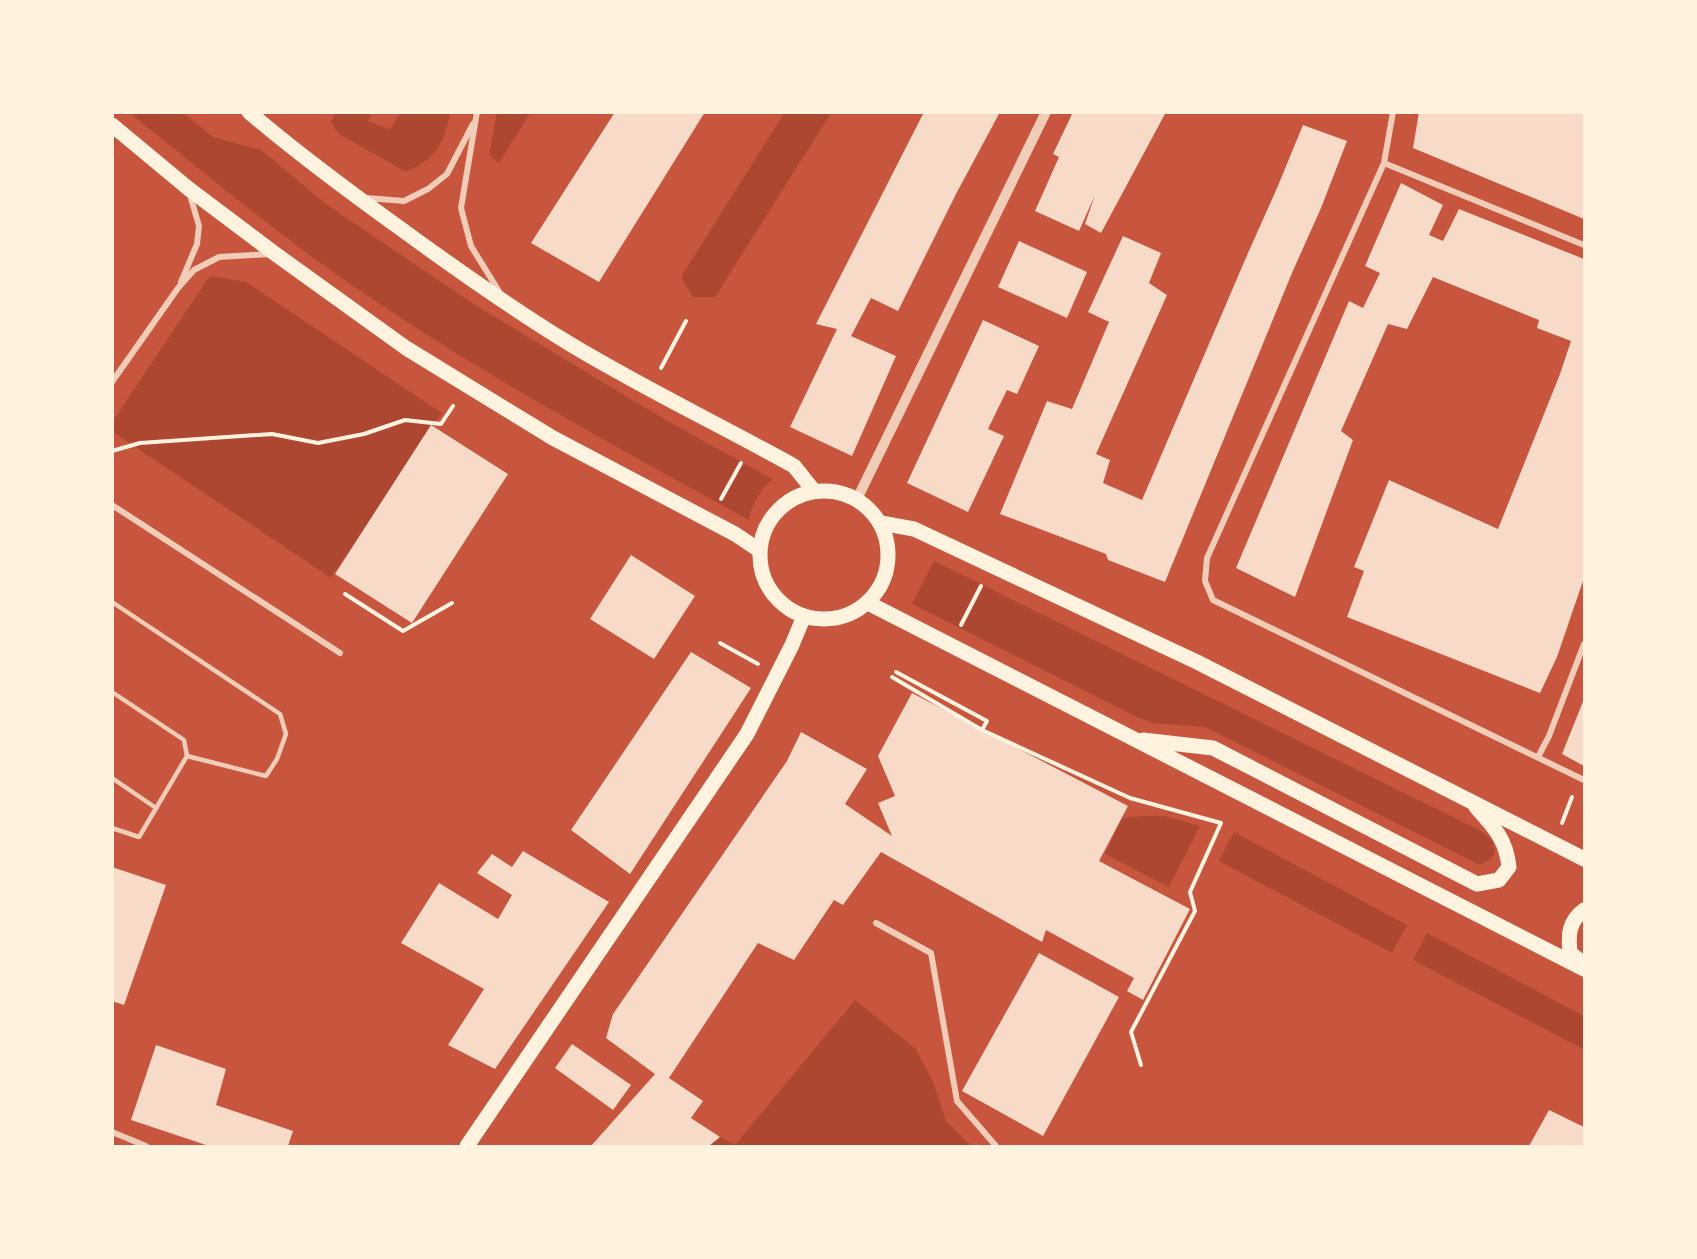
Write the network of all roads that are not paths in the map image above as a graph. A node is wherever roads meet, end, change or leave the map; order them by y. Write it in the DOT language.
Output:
graph roads {
  1 [pos="249,112"];
  2 [pos="1046,112"];
  3 [pos="1393,112"];
  4 [pos="477,115"];
  5 [pos="112,125"];
  6 [pos="1384,163"];
  7 [pos="189,189"];
  8 [pos="358,198"];
  9 [pos="1584,245"];
  10 [pos="274,254"];
  11 [pos="178,288"];
  12 [pos="505,302"];
  13 [pos="112,382"];
  14 [pos="814,490"];
  15 [pos="857,498"];
  16 [pos="112,505"];
  17 [pos="881,523"];
  18 [pos="759,550"];
  19 [pos="112,602"];
  20 [pos="868,603"];
  21 [pos="804,616"];
  22 [pos="1584,644"];
  23 [pos="340,652"];
  24 [pos="112,692"];
  25 [pos="1135,739"];
  26 [pos="187,756"];
  27 [pos="1538,757"];
  28 [pos="112,778"];
  29 [pos="1582,779"];
  30 [pos="1470,801"];
  31 [pos="156,808"];
  32 [pos="112,828"];
  33 [pos="1584,859"];
  34 [pos="1584,910"];
  35 [pos="876,923"];
  36 [pos="1584,967"];
  37 [pos="112,1132"];
  38 [pos="146,1146"];
  39 [pos="467,1146"];
  40 [pos="996,1146"];
  1 -- 8 [label="main road"];
  2 -- 15 [label="street"];
  3 -- 6 [label="street"];
  4 -- 8 [label="street"];
  4 -- 12 [label="street"];
  5 -- 7 [label="main road"];
  6 -- 9 [label="street"];
  6 -- 27 [label="street"];
  7 -- 10 [label="main road"];
  7 -- 11 [label="street"];
  8 -- 12 [label="main road"];
  10 -- 11 [label="street"];
  10 -- 18 [label="main road"];
  11 -- 13 [label="street"];
  12 -- 14 [label="main road"];
  14 -- 15 [label="main road"];
  14 -- 18 [label="main road"];
  15 -- 17 [label="main road"];
  16 -- 23 [label="street"];
  17 -- 20 [label="main road"];
  17 -- 30 [label="main road"];
  18 -- 21 [label="main road"];
  19 -- 26 [label="lane"];
  20 -- 21 [label="main road"];
  20 -- 25 [label="main road"];
  21 -- 39 [label="main road"];
  22 -- 27 [label="street"];
  24 -- 26 [label="lane"];
  25 -- 30 [label="main road"];
  25 -- 36 [label="main road"];
  26 -- 31 [label="lane"];
  27 -- 29 [label="street"];
  28 -- 31 [label="lane"];
  30 -- 33 [label="main road"];
  31 -- 32 [label="lane"];
  34 -- 36 [label="main road"];
  35 -- 40 [label="street"];
  37 -- 38 [label="street"];
}
